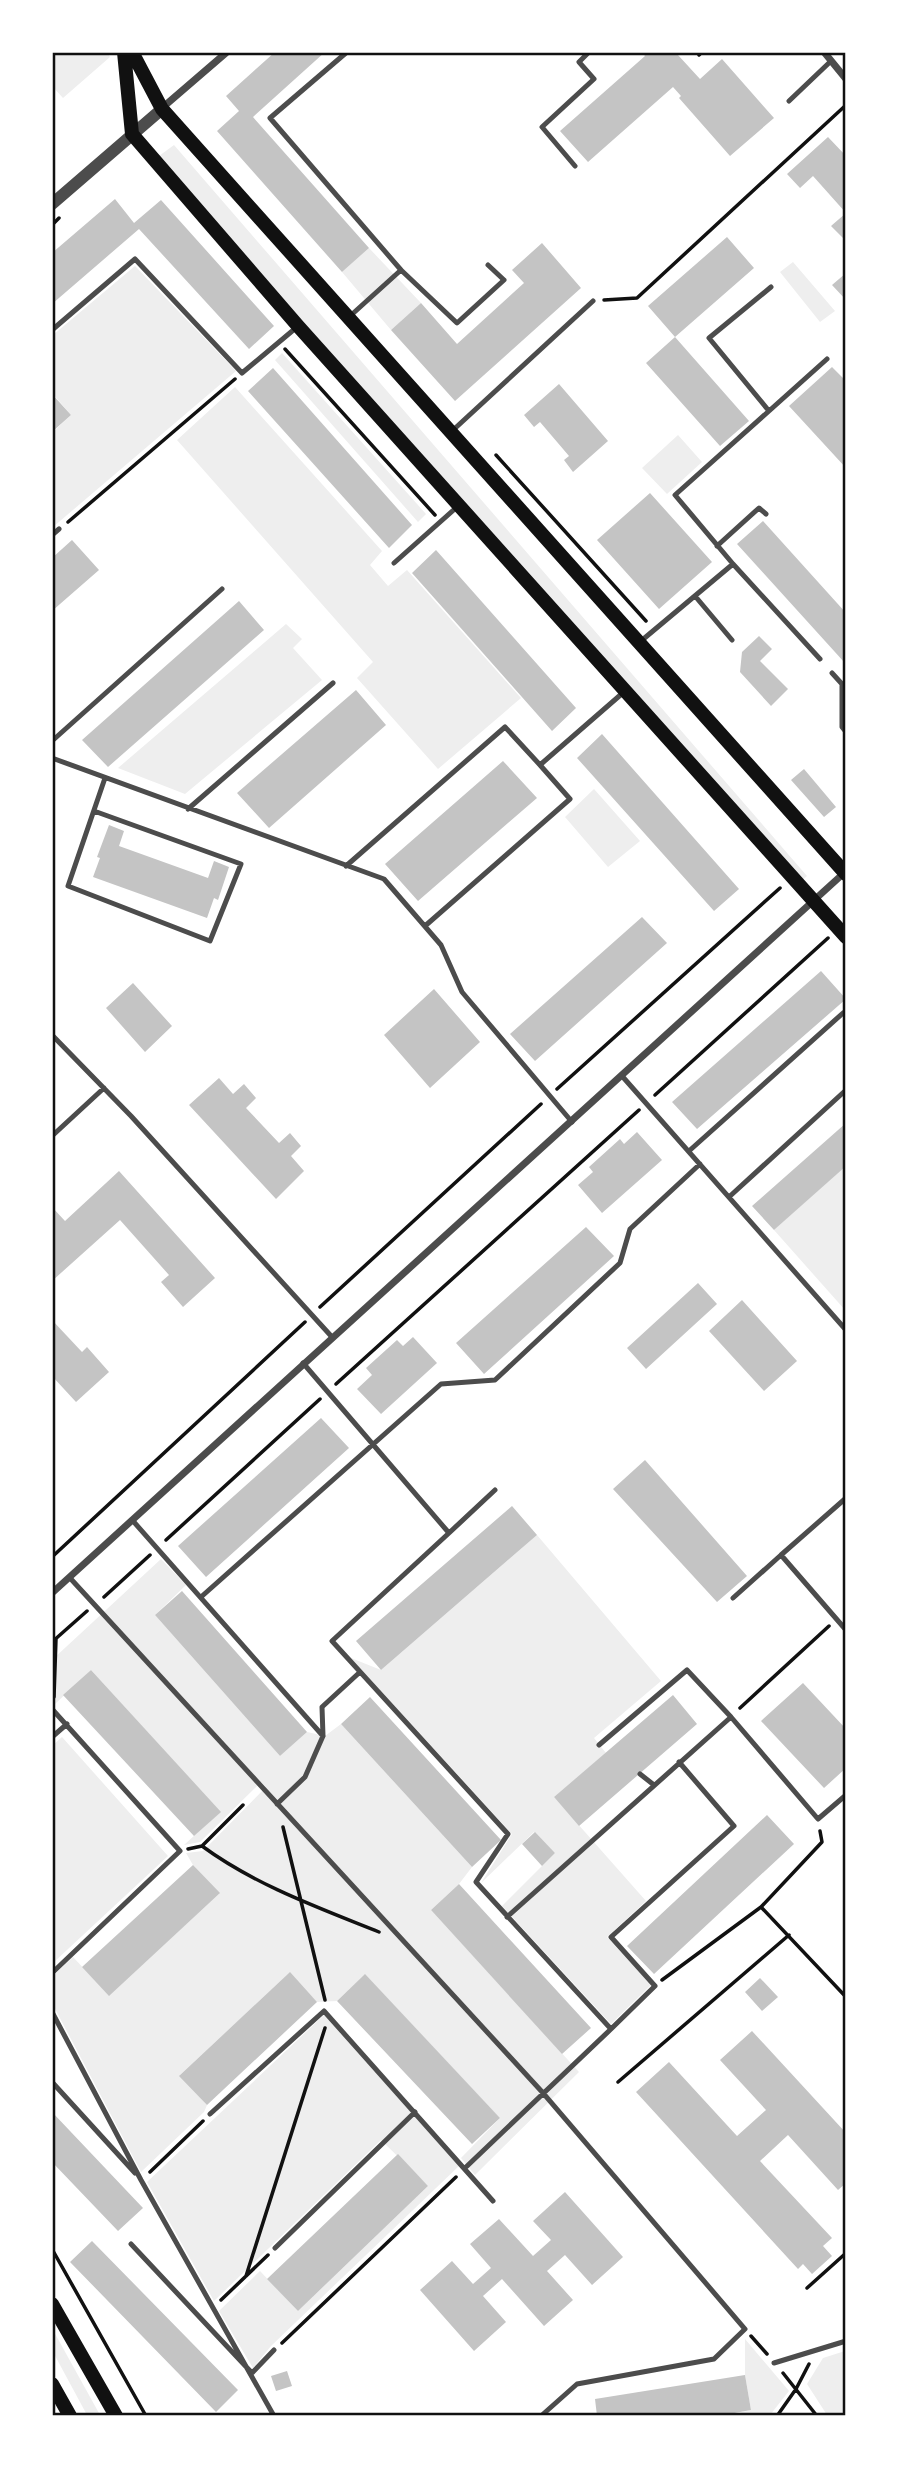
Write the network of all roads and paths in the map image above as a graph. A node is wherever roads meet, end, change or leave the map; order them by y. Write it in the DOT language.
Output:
graph roads {
  1 [pos="124,52"];
  2 [pos="132,52"];
  3 [pos="227,52"];
  4 [pos="347,52"];
  5 [pos="589,52"];
  6 [pos="824,52"];
  7 [pos="831,61"];
  8 [pos="845,79"];
  9 [pos="789,101"];
  10 [pos="845,105"];
  11 [pos="162,109"];
  12 [pos="132,134"];
  13 [pos="575,166"];
  14 [pos="52,204"];
  15 [pos="488,265"];
  16 [pos="401,270"];
  17 [pos="771,287"];
  18 [pos="593,301"];
  19 [pos="348,318"];
  20 [pos="298,326"];
  21 [pos="52,330"];
  22 [pos="279,342"];
  23 [pos="827,359"];
  24 [pos="242,373"];
  25 [pos="769,411"];
  26 [pos="450,433"];
  27 [pos="491,450"];
  28 [pos="459,506"];
  29 [pos="766,514"];
  30 [pos="441,522"];
  31 [pos="59,529"];
  32 [pos="52,535"];
  33 [pos="717,546"];
  34 [pos="394,563"];
  35 [pos="733,564"];
  36 [pos="222,589"];
  37 [pos="695,596"];
  38 [pos="655,630"];
  39 [pos="732,640"];
  40 [pos="639,643"];
  41 [pos="820,659"];
  42 [pos="832,673"];
  43 [pos="334,683"];
  44 [pos="625,691"];
  45 [pos="845,732"];
  46 [pos="52,741"];
  47 [pos="52,758"];
  48 [pos="540,765"];
  49 [pos="105,778"];
  50 [pos="188,809"];
  51 [pos="94,811"];
  52 [pos="346,866"];
  53 [pos="845,873"];
  54 [pos="792,878"];
  55 [pos="813,901"];
  56 [pos="425,926"];
  57 [pos="842,933"];
  58 [pos="843,1013"];
  59 [pos="52,1035"];
  60 [pos="622,1076"];
  61 [pos="104,1088"];
  62 [pos="845,1090"];
  63 [pos="550,1096"];
  64 [pos="647,1103"];
  65 [pos="572,1122"];
  66 [pos="52,1136"];
  67 [pos="689,1152"];
  68 [pos="700,1164"];
  69 [pos="729,1197"];
  70 [pos="312,1315"];
  71 [pos="845,1330"];
  72 [pos="332,1337"];
  73 [pos="303,1363"];
  74 [pos="328,1392"];
  75 [pos="373,1444"];
  76 [pos="495,1490"];
  77 [pos="845,1498"];
  78 [pos="133,1521"];
  79 [pos="449,1533"];
  80 [pos="157,1548"];
  81 [pos="781,1555"];
  82 [pos="52,1557"];
  83 [pos="69,1578"];
  84 [pos="52,1593"];
  85 [pos="201,1597"];
  86 [pos="733,1598"];
  87 [pos="94,1605"];
  88 [pos="836,1619"];
  89 [pos="845,1630"];
  90 [pos="54,1641"];
  91 [pos="360,1672"];
  92 [pos="53,1709"];
  93 [pos="731,1717"];
  94 [pos="67,1724"];
  95 [pos="323,1736"];
  96 [pos="52,1737"];
  97 [pos="599,1745"];
  98 [pos="679,1762"];
  99 [pos="640,1774"];
  100 [pos="654,1785"];
  101 [pos="845,1795"];
  102 [pos="277,1804"];
  103 [pos="243,1805"];
  104 [pos="818,1819"];
  105 [pos="202,1846"];
  106 [pos="180,1851"];
  107 [pos="300,1900"];
  108 [pos="761,1907"];
  109 [pos="507,1917"];
  110 [pos="789,1935"];
  111 [pos="405,1943"];
  112 [pos="52,1973"];
  113 [pos="655,1986"];
  114 [pos="845,1997"];
  115 [pos="52,2012"];
  116 [pos="329,2017"];
  117 [pos="611,2029"];
  118 [pos="52,2082"];
  119 [pos="618,2082"];
  120 [pos="544,2094"];
  121 [pos="415,2112"];
  122 [pos="210,2114"];
  123 [pos="465,2168"];
  124 [pos="141,2180"];
  125 [pos="493,2201"];
  126 [pos="131,2244"];
  127 [pos="275,2248"];
  128 [pos="52,2249"];
  129 [pos="845,2253"];
  130 [pos="246,2276"];
  131 [pos="807,2288"];
  132 [pos="52,2304"];
  133 [pos="214,2307"];
  134 [pos="845,2341"];
  135 [pos="762,2349"];
  136 [pos="274,2350"];
  137 [pos="815,2352"];
  138 [pos="774,2363"];
  139 [pos="252,2373"];
  140 [pos="52,2384"];
  141 [pos="796,2389"];
  142 [pos="70,2416"];
  143 [pos="116,2416"];
  144 [pos="146,2416"];
  145 [pos="274,2416"];
  146 [pos="541,2416"];
  147 [pos="777,2416"];
  148 [pos="817,2416"];
  1 -- 12 [label="main road"];
  2 -- 11 [label="main road"];
  3 -- 11 [label="street"];
  4 -- 16 [label="lane"];
  5 -- 13 [label="lane"];
  6 -- 7 [label="street"];
  7 -- 8 [label="street"];
  7 -- 9 [label="lane"];
  10 -- 18 [label="path"];
  11 -- 12 [label="street"];
  11 -- 19 [label="main road"];
  12 -- 14 [label="street"];
  12 -- 20 [label="main road"];
  15 -- 16 [label="lane"];
  16 -- 19 [label="lane"];
  17 -- 25 [label="lane"];
  18 -- 26 [label="lane"];
  19 -- 26 [label="main road"];
  20 -- 22 [label="lane"];
  20 -- 28 [label="main road"];
  21 -- 24 [label="lane"];
  22 -- 24 [label="lane"];
  22 -- 30 [label="path"];
  23 -- 25 [label="lane"];
  24 -- 31 [label="path"];
  25 -- 33 [label="lane"];
  26 -- 40 [label="main road"];
  27 -- 38 [label="path"];
  28 -- 30 [label="lane"];
  28 -- 44 [label="main road"];
  29 -- 33 [label="lane"];
  30 -- 34 [label="lane"];
  31 -- 32 [label="lane"];
  33 -- 35 [label="lane"];
  35 -- 37 [label="lane"];
  35 -- 41 [label="lane"];
  36 -- 46 [label="lane"];
  37 -- 38 [label="lane"];
  37 -- 39 [label="lane"];
  38 -- 40 [label="lane"];
  40 -- 53 [label="main road"];
  42 -- 45 [label="lane"];
  43 -- 50 [label="lane"];
  44 -- 48 [label="lane"];
  44 -- 54 [label="main road"];
  47 -- 49 [label="lane"];
  48 -- 52 [label="lane"];
  48 -- 56 [label="lane"];
  49 -- 50 [label="lane"];
  49 -- 51 [label="lane"];
  50 -- 52 [label="lane"];
  51 -- 51 [label="lane"];
  52 -- 56 [label="lane"];
  53 -- 55 [label="street"];
  54 -- 55 [label="main road"];
  54 -- 63 [label="path"];
  55 -- 57 [label="main road"];
  55 -- 60 [label="street"];
  56 -- 63 [label="lane"];
  57 -- 64 [label="path"];
  58 -- 67 [label="lane"];
  59 -- 61 [label="lane"];
  60 -- 64 [label="lane"];
  60 -- 65 [label="street"];
  61 -- 66 [label="lane"];
  61 -- 70 [label="lane"];
  62 -- 69 [label="lane"];
  63 -- 65 [label="lane"];
  63 -- 70 [label="path"];
  64 -- 67 [label="lane"];
  64 -- 74 [label="path"];
  65 -- 72 [label="street"];
  67 -- 68 [label="lane"];
  68 -- 69 [label="lane"];
  68 -- 75 [label="lane"];
  69 -- 71 [label="lane"];
  70 -- 72 [label="lane"];
  70 -- 82 [label="path"];
  72 -- 73 [label="street"];
  73 -- 74 [label="lane"];
  73 -- 78 [label="street"];
  74 -- 75 [label="lane"];
  74 -- 80 [label="path"];
  75 -- 79 [label="lane"];
  75 -- 85 [label="lane"];
  76 -- 79 [label="lane"];
  77 -- 81 [label="lane"];
  78 -- 80 [label="lane"];
  78 -- 83 [label="street"];
  79 -- 91 [label="lane"];
  80 -- 85 [label="lane"];
  80 -- 87 [label="path"];
  81 -- 86 [label="lane"];
  81 -- 88 [label="lane"];
  83 -- 84 [label="street"];
  83 -- 87 [label="lane"];
  85 -- 95 [label="lane"];
  87 -- 90 [label="path"];
  87 -- 102 [label="lane"];
  88 -- 89 [label="lane"];
  88 -- 93 [label="path"];
  90 -- 92 [label="path"];
  91 -- 95 [label="lane"];
  91 -- 109 [label="lane"];
  92 -- 94 [label="lane"];
  93 -- 97 [label="lane"];
  93 -- 98 [label="lane"];
  93 -- 104 [label="lane"];
  94 -- 96 [label="lane"];
  94 -- 106 [label="lane"];
  95 -- 102 [label="lane"];
  98 -- 100 [label="lane"];
  98 -- 113 [label="lane"];
  99 -- 100 [label="lane"];
  100 -- 109 [label="lane"];
  101 -- 104 [label="lane"];
  102 -- 107 [label="path"];
  102 -- 111 [label="lane"];
  103 -- 105 [label="path"];
  104 -- 108 [label="path"];
  105 -- 106 [label="path"];
  105 -- 107 [label="path"];
  106 -- 112 [label="lane"];
  107 -- 111 [label="path"];
  107 -- 116 [label="path"];
  108 -- 110 [label="path"];
  108 -- 113 [label="path"];
  109 -- 117 [label="lane"];
  110 -- 114 [label="path"];
  110 -- 119 [label="path"];
  111 -- 120 [label="lane"];
  113 -- 117 [label="lane"];
  115 -- 124 [label="lane"];
  116 -- 121 [label="lane"];
  116 -- 122 [label="lane"];
  116 -- 130 [label="path"];
  117 -- 120 [label="lane"];
  118 -- 124 [label="lane"];
  120 -- 123 [label="lane"];
  120 -- 146 [label="lane"];
  121 -- 123 [label="lane"];
  121 -- 127 [label="lane"];
  122 -- 124 [label="path"];
  123 -- 125 [label="lane"];
  123 -- 136 [label="path"];
  124 -- 133 [label="lane"];
  126 -- 139 [label="lane"];
  127 -- 130 [label="path"];
  128 -- 144 [label="path"];
  129 -- 131 [label="path"];
  130 -- 133 [label="path"];
  132 -- 143 [label="main road"];
  133 -- 139 [label="lane"];
  134 -- 137 [label="lane"];
  135 -- 138 [label="path"];
  136 -- 139 [label="lane"];
  137 -- 138 [label="lane"];
  137 -- 141 [label="path"];
  138 -- 141 [label="path"];
  139 -- 145 [label="lane"];
  140 -- 142 [label="main road"];
  141 -- 147 [label="path"];
  141 -- 148 [label="path"];
}
